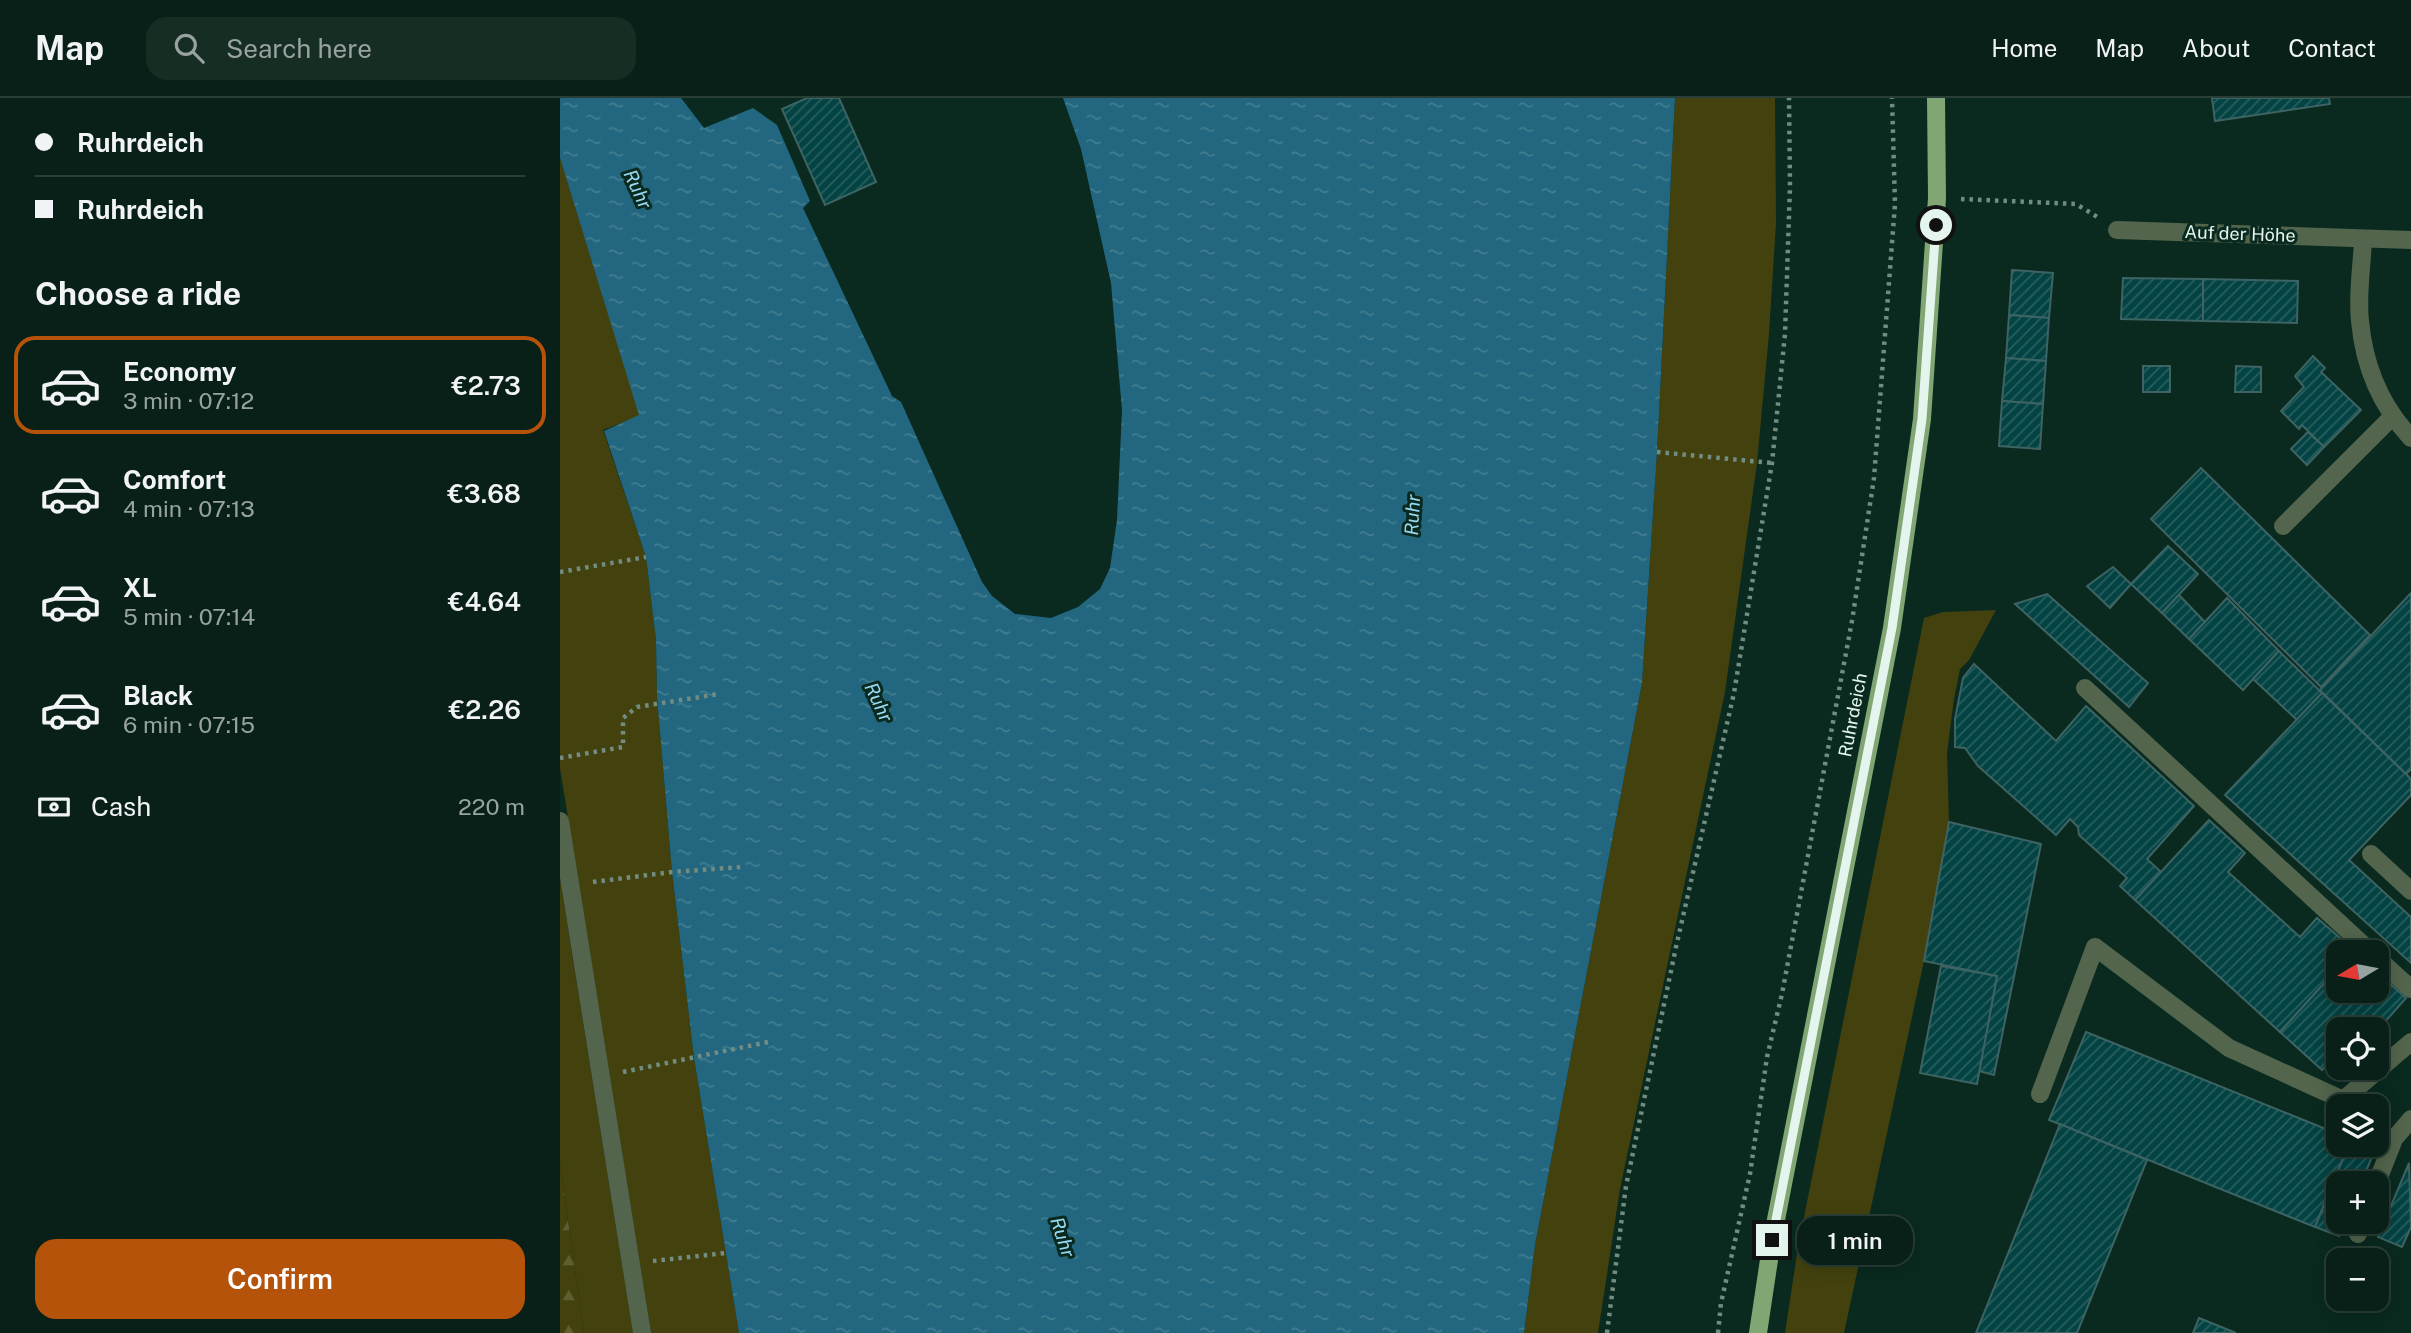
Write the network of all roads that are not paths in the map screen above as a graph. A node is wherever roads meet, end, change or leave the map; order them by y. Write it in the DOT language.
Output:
graph roads {
  1 [pos="1936,98"];
  2 [pos="2117,230"];
  3 [pos="2363,239"];
  4 [pos="2411,240"];
  5 [pos="2393,416"];
  6 [pos="2411,438"];
  7 [pos="2283,526"];
  8 [pos="2085,688"];
  9 [pos="560,821"];
  10 [pos="2371,854"];
  11 [pos="2411,891"];
  12 [pos="2358,940"];
  13 [pos="2389,969"];
  14 [pos="2411,989"];
  15 [pos="2411,1042"];
  16 [pos="2040,1094"];
  17 [pos="2411,1119"];
  18 [pos="2382,1171"];
  19 [pos="642,1333"];
  20 [pos="1758,1333"];
  1 -- 20 [label="main road, Ruhrdeich"];
  2 -- 3 [label="street, Auf der Höhe"];
  3 -- 4 [label="street, Auf der Höhe"];
  3 -- 5 [label="street"];
  5 -- 6 [label="street"];
  5 -- 7 [label="street"];
  8 -- 12 [label="street"];
  9 -- 19 [label="street"];
  10 -- 11 [label="street"];
  13 -- 14 [label="street"];
  15 -- 16 [label="street"];
  17 -- 18 [label="street"];
}
